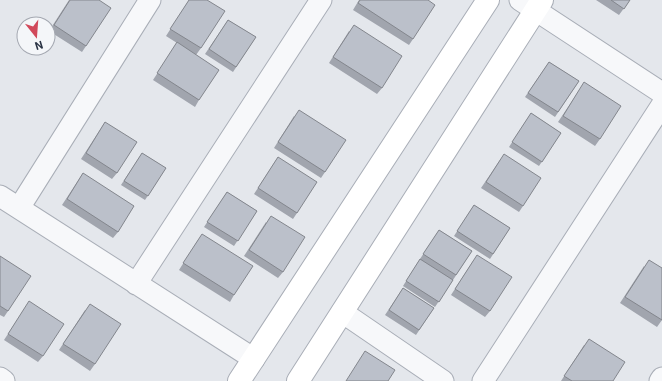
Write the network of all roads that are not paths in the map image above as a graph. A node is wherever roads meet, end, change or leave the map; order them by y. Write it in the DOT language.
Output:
graph roads {
  1 [pos="150,0"];
  2 [pos="321,0"];
  3 [pos="488,0"];
  4 [pos="533,3"];
  5 [pos="662,93"];
  6 [pos="662,105"];
  7 [pos="0,196"];
  8 [pos="18,208"];
  9 [pos="136,284"];
  10 [pos="342,312"];
  11 [pos="254,359"];
  12 [pos="0,378"];
  13 [pos="662,378"];
  14 [pos="4,381"];
  15 [pos="239,381"];
  16 [pos="298,381"];
  17 [pos="443,381"];
  18 [pos="483,381"];
  19 [pos="660,381"];
  1 -- 8 [label="street"];
  2 -- 9 [label="street"];
  3 -- 11 [label="street"];
  4 -- 5 [label="street"];
  4 -- 10 [label="street"];
  6 -- 18 [label="street"];
  7 -- 8 [label="street"];
  8 -- 9 [label="street"];
  9 -- 11 [label="street"];
  10 -- 16 [label="street"];
  10 -- 17 [label="street"];
  11 -- 15 [label="street"];
  12 -- 14 [label="street"];
  13 -- 19 [label="street"];
}
